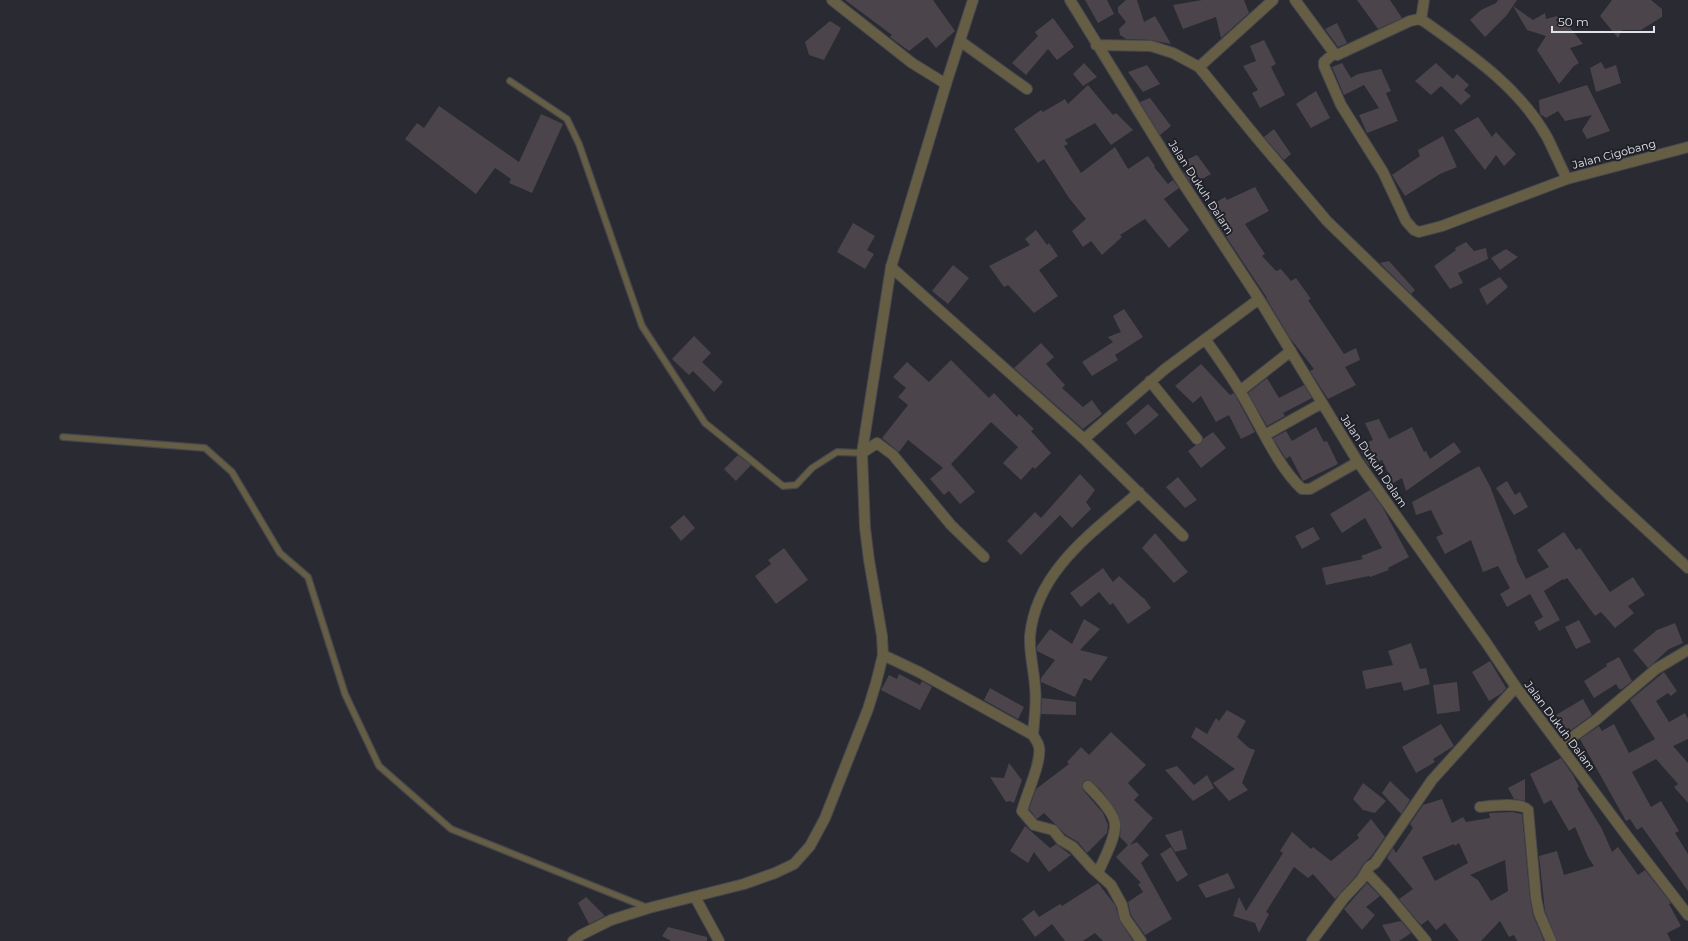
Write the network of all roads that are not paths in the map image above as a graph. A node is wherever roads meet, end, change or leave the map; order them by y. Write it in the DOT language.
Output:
graph roads {
  1 [pos="832,0"];
  2 [pos="973,0"];
  3 [pos="1070,0"];
  4 [pos="1273,0"];
  5 [pos="1295,0"];
  6 [pos="1424,0"];
  7 [pos="1421,20"];
  8 [pos="960,41"];
  9 [pos="1096,45"];
  10 [pos="1334,54"];
  11 [pos="1199,67"];
  12 [pos="510,81"];
  13 [pos="946,84"];
  14 [pos="1027,89"];
  15 [pos="1688,147"];
  16 [pos="1567,179"];
  17 [pos="891,267"];
  18 [pos="1259,299"];
  19 [pos="1205,339"];
  20 [pos="1291,351"];
  21 [pos="1150,381"];
  22 [pos="1240,391"];
  23 [pos="1322,403"];
  24 [pos="1265,435"];
  25 [pos="63,437"];
  26 [pos="1084,439"];
  27 [pos="1197,440"];
  28 [pos="862,453"];
  29 [pos="1358,462"];
  30 [pos="1138,492"];
  31 [pos="1183,536"];
  32 [pos="984,557"];
  33 [pos="1688,568"];
  34 [pos="1688,650"];
  35 [pos="883,655"];
  36 [pos="1516,687"];
  37 [pos="1033,735"];
  38 [pos="1560,746"];
  39 [pos="1088,786"];
  40 [pos="1480,807"];
  41 [pos="1366,872"];
  42 [pos="1098,873"];
  43 [pos="696,897"];
  44 [pos="649,908"];
  45 [pos="1688,915"];
  46 [pos="573,941"];
  47 [pos="719,941"];
  48 [pos="1141,941"];
  49 [pos="1312,941"];
  50 [pos="1426,941"];
  51 [pos="1551,941"];
  1 -- 13 [label="street"];
  2 -- 8 [label="street"];
  3 -- 9 [label="street, Jalan Dukuh Dalam"];
  4 -- 11 [label="street"];
  5 -- 10 [label="street"];
  6 -- 7 [label="street"];
  7 -- 10 [label="street"];
  7 -- 16 [label="street, Jalan Cigobang"];
  8 -- 13 [label="street"];
  8 -- 14 [label="street"];
  9 -- 11 [label="street"];
  9 -- 18 [label="street, Jalan Dukuh Dalam"];
  10 -- 16 [label="street"];
  11 -- 33 [label="street"];
  12 -- 28 [label="lane"];
  13 -- 17 [label="street"];
  15 -- 16 [label="street, Jalan Cigobang"];
  17 -- 26 [label="street"];
  17 -- 28 [label="street"];
  18 -- 19 [label="street"];
  18 -- 20 [label="street, Jalan Dukuh Dalam"];
  19 -- 21 [label="street"];
  19 -- 22 [label="street"];
  20 -- 22 [label="street"];
  20 -- 23 [label="street, Jalan Dukuh Dalam"];
  21 -- 26 [label="street"];
  21 -- 27 [label="street"];
  22 -- 24 [label="street"];
  23 -- 24 [label="street"];
  23 -- 29 [label="street, Jalan Dukuh Dalam"];
  24 -- 29 [label="street"];
  25 -- 44 [label="lane"];
  26 -- 30 [label="street"];
  28 -- 32 [label="street"];
  28 -- 35 [label="street"];
  29 -- 36 [label="street, Jalan Dukuh Dalam"];
  30 -- 31 [label="street"];
  30 -- 37 [label="street"];
  34 -- 38 [label="street"];
  35 -- 37 [label="street"];
  35 -- 43 [label="street"];
  36 -- 38 [label="street, Jalan Dukuh Dalam"];
  36 -- 41 [label="street"];
  37 -- 42 [label="street"];
  38 -- 45 [label="street, Jalan Dukuh Dalam"];
  39 -- 42 [label="street"];
  40 -- 51 [label="street"];
  41 -- 49 [label="street"];
  41 -- 50 [label="street"];
  42 -- 48 [label="street"];
  43 -- 44 [label="street"];
  43 -- 47 [label="street"];
  44 -- 46 [label="street"];
}
